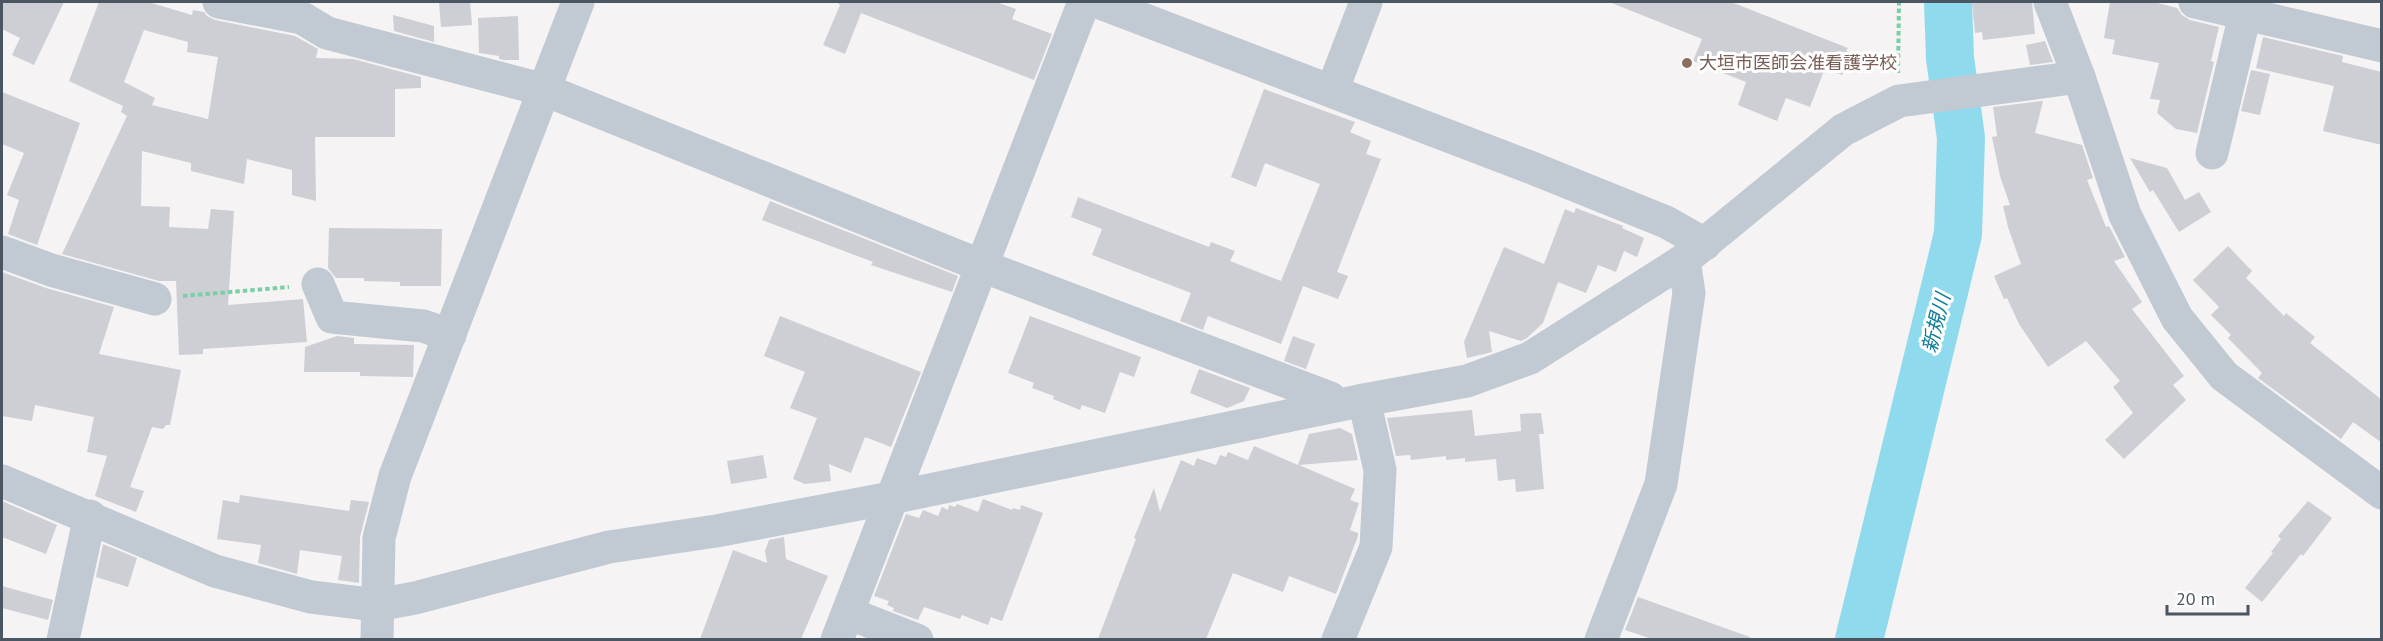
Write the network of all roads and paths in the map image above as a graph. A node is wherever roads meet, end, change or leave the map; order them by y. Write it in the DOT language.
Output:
graph roads {
  1 [pos="219,2"];
  2 [pos="578,2"];
  3 [pos="1084,2"];
  4 [pos="1098,2"];
  5 [pos="1366,2"];
  6 [pos="1899,2"];
  7 [pos="2050,2"];
  8 [pos="2195,2"];
  9 [pos="2246,8"];
  10 [pos="2382,46"];
  11 [pos="2079,77"];
  12 [pos="545,90"];
  13 [pos="1332,91"];
  14 [pos="1906,99"];
  15 [pos="2212,153"];
  16 [pos="2,252"];
  17 [pos="1695,252"];
  18 [pos="982,266"];
  19 [pos="318,284"];
  20 [pos="155,298"];
  21 [pos="450,335"];
  22 [pos="1348,403"];
  23 [pos="2,481"];
  24 [pos="2382,493"];
  25 [pos="891,498"];
  26 [pos="90,516"];
  27 [pos="377,605"];
  28 [pos="842,626"];
  29 [pos="63,639"];
  30 [pos="378,639"];
  31 [pos="917,639"];
  32 [pos="1338,639"];
  33 [pos="1600,639"];
  1 -- 12 [label="street"];
  2 -- 12 [label="street"];
  3 -- 18 [label="street"];
  4 -- 13 [label="street"];
  5 -- 13 [label="street"];
  6 -- 14 [label="path"];
  7 -- 11 [label="street"];
  8 -- 9 [label="street"];
  9 -- 10 [label="street"];
  9 -- 15 [label="street"];
  11 -- 14 [label="street"];
  11 -- 24 [label="street"];
  12 -- 18 [label="street"];
  12 -- 21 [label="street"];
  13 -- 17 [label="street"];
  14 -- 17 [label="street"];
  16 -- 20 [label="street"];
  17 -- 22 [label="street"];
  17 -- 33 [label="street"];
  18 -- 22 [label="street"];
  18 -- 25 [label="street"];
  19 -- 20 [label="path"];
  19 -- 21 [label="street"];
  21 -- 27 [label="street"];
  22 -- 25 [label="street"];
  22 -- 32 [label="street"];
  23 -- 26 [label="street"];
  25 -- 27 [label="street"];
  25 -- 28 [label="street"];
  26 -- 27 [label="street"];
  26 -- 29 [label="street"];
  27 -- 30 [label="street"];
  28 -- 31 [label="street"];
}
